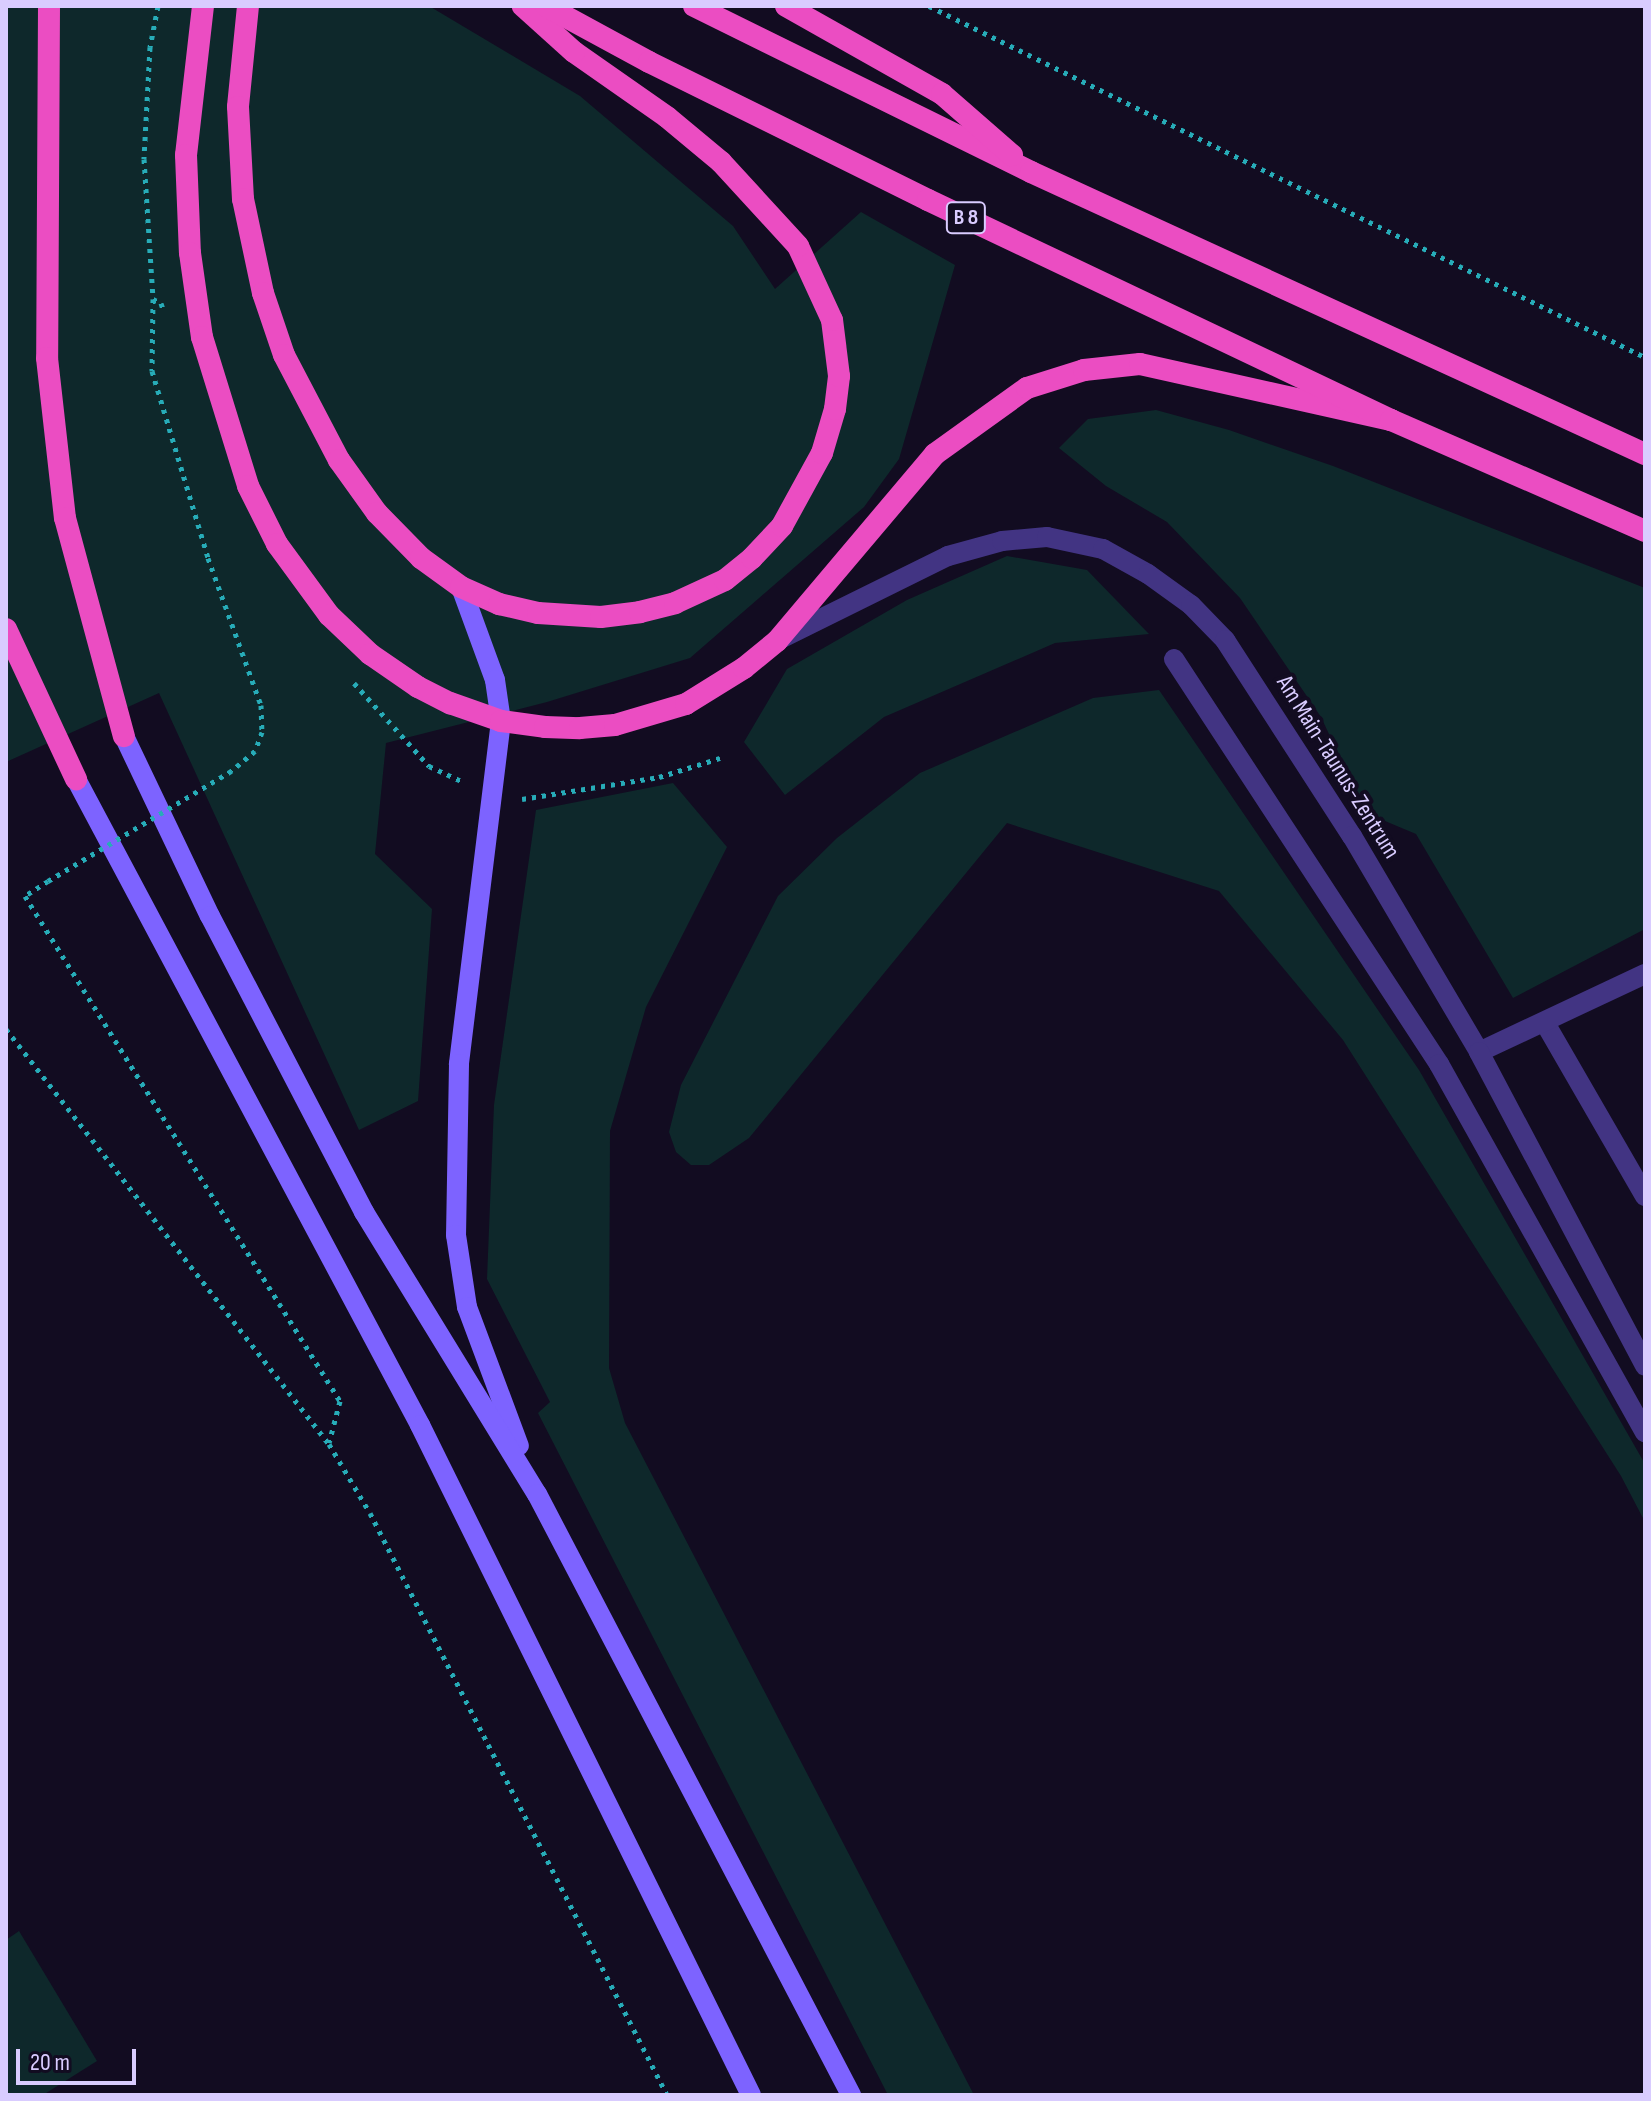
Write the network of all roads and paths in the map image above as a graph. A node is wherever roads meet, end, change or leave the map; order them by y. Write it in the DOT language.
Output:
graph roads {
  1 [pos="49,6"];
  2 [pos="158,6"];
  3 [pos="203,6"];
  4 [pos="248,6"];
  5 [pos="523,6"];
  6 [pos="546,6"];
  7 [pos="694,6"];
  8 [pos="786,6"];
  9 [pos="929,6"];
  10 [pos="1031,172"];
  11 [pos="1645,357"];
  12 [pos="1391,420"];
  13 [pos="1645,454"];
  14 [pos="1645,531"];
  15 [pos="461,587"];
  16 [pos="6,629"];
  17 [pos="777,641"];
  18 [pos="1174,659"];
  19 [pos="501,721"];
  20 [pos="124,736"];
  21 [pos="76,779"];
  22 [pos="1645,974"];
  23 [pos="1545,1023"];
  24 [pos="6,1029"];
  25 [pos="1479,1052"];
  26 [pos="1645,1196"];
  27 [pos="1645,1366"];
  28 [pos="1645,1432"];
  29 [pos="329,1444"];
  30 [pos="537,1494"];
  31 [pos="667,2095"];
  32 [pos="751,2095"];
  33 [pos="851,2095"];
  1 -- 20 [label="highway"];
  2 -- 29 [label="path, bridge"];
  3 -- 19 [label="highway"];
  4 -- 15 [label="highway"];
  5 -- 15 [label="highway"];
  6 -- 12 [label="highway, B 8"];
  7 -- 10 [label="highway"];
  8 -- 10 [label="highway"];
  9 -- 11 [label="path"];
  10 -- 13 [label="highway"];
  12 -- 14 [label="highway, B 8"];
  12 -- 17 [label="highway"];
  15 -- 19 [label="main road"];
  16 -- 21 [label="highway"];
  17 -- 19 [label="highway"];
  17 -- 25 [label="street, Am Main-Taunus-Zentrum"];
  18 -- 28 [label="street"];
  19 -- 30 [label="main road"];
  20 -- 30 [label="main road"];
  21 -- 32 [label="main road"];
  22 -- 23 [label="street"];
  23 -- 25 [label="street"];
  23 -- 26 [label="street"];
  24 -- 29 [label="path"];
  25 -- 27 [label="street, Am Main-Taunus-Zentrum"];
  29 -- 31 [label="path"];
  30 -- 33 [label="main road"];
}
